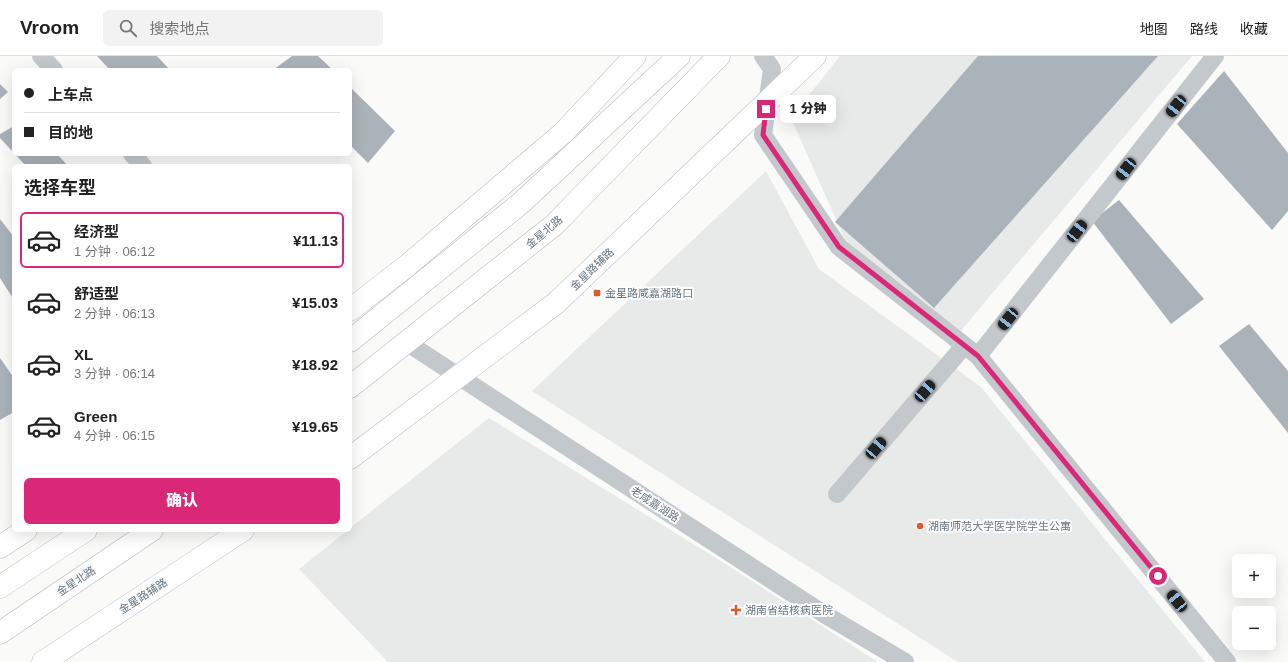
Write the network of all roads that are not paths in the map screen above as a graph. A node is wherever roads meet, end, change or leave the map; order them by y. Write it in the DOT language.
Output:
graph roads {
  1 [pos="41,56"];
  2 [pos="635,56"];
  3 [pos="679,56"];
  4 [pos="719,56"];
  5 [pos="763,56"];
  6 [pos="814,56"];
  7 [pos="1215,56"];
  8 [pos="52,68"];
  9 [pos="134,156"];
  10 [pos="142,164"];
  11 [pos="352,308"];
  12 [pos="352,339"];
  13 [pos="406,342"];
  14 [pos="971,351"];
  15 [pos="352,385"];
  16 [pos="352,456"];
  17 [pos="837,494"];
  18 [pos="23,532"];
  19 [pos="83,532"];
  20 [pos="149,532"];
  21 [pos="240,532"];
  22 [pos="0,547"];
  23 [pos="0,587"];
  24 [pos="0,633"];
  25 [pos="43,662"];
  26 [pos="905,662"];
  27 [pos="1227,662"];
  1 -- 8 [label="street"];
  2 -- 11 [label="street"];
  3 -- 12 [label="street"];
  4 -- 13 [label="street, 金星北路"];
  5 -- 14 [label="street"];
  6 -- 16 [label="street, 金星路辅路"];
  7 -- 14 [label="street"];
  9 -- 10 [label="street"];
  13 -- 15 [label="street, 金星北路"];
  13 -- 26 [label="street, 老咸嘉湖路"];
  14 -- 17 [label="street"];
  14 -- 27 [label="street"];
  18 -- 22 [label="street"];
  19 -- 23 [label="street"];
  20 -- 24 [label="street, 金星北路"];
  21 -- 25 [label="street, 金星路辅路"];
}
